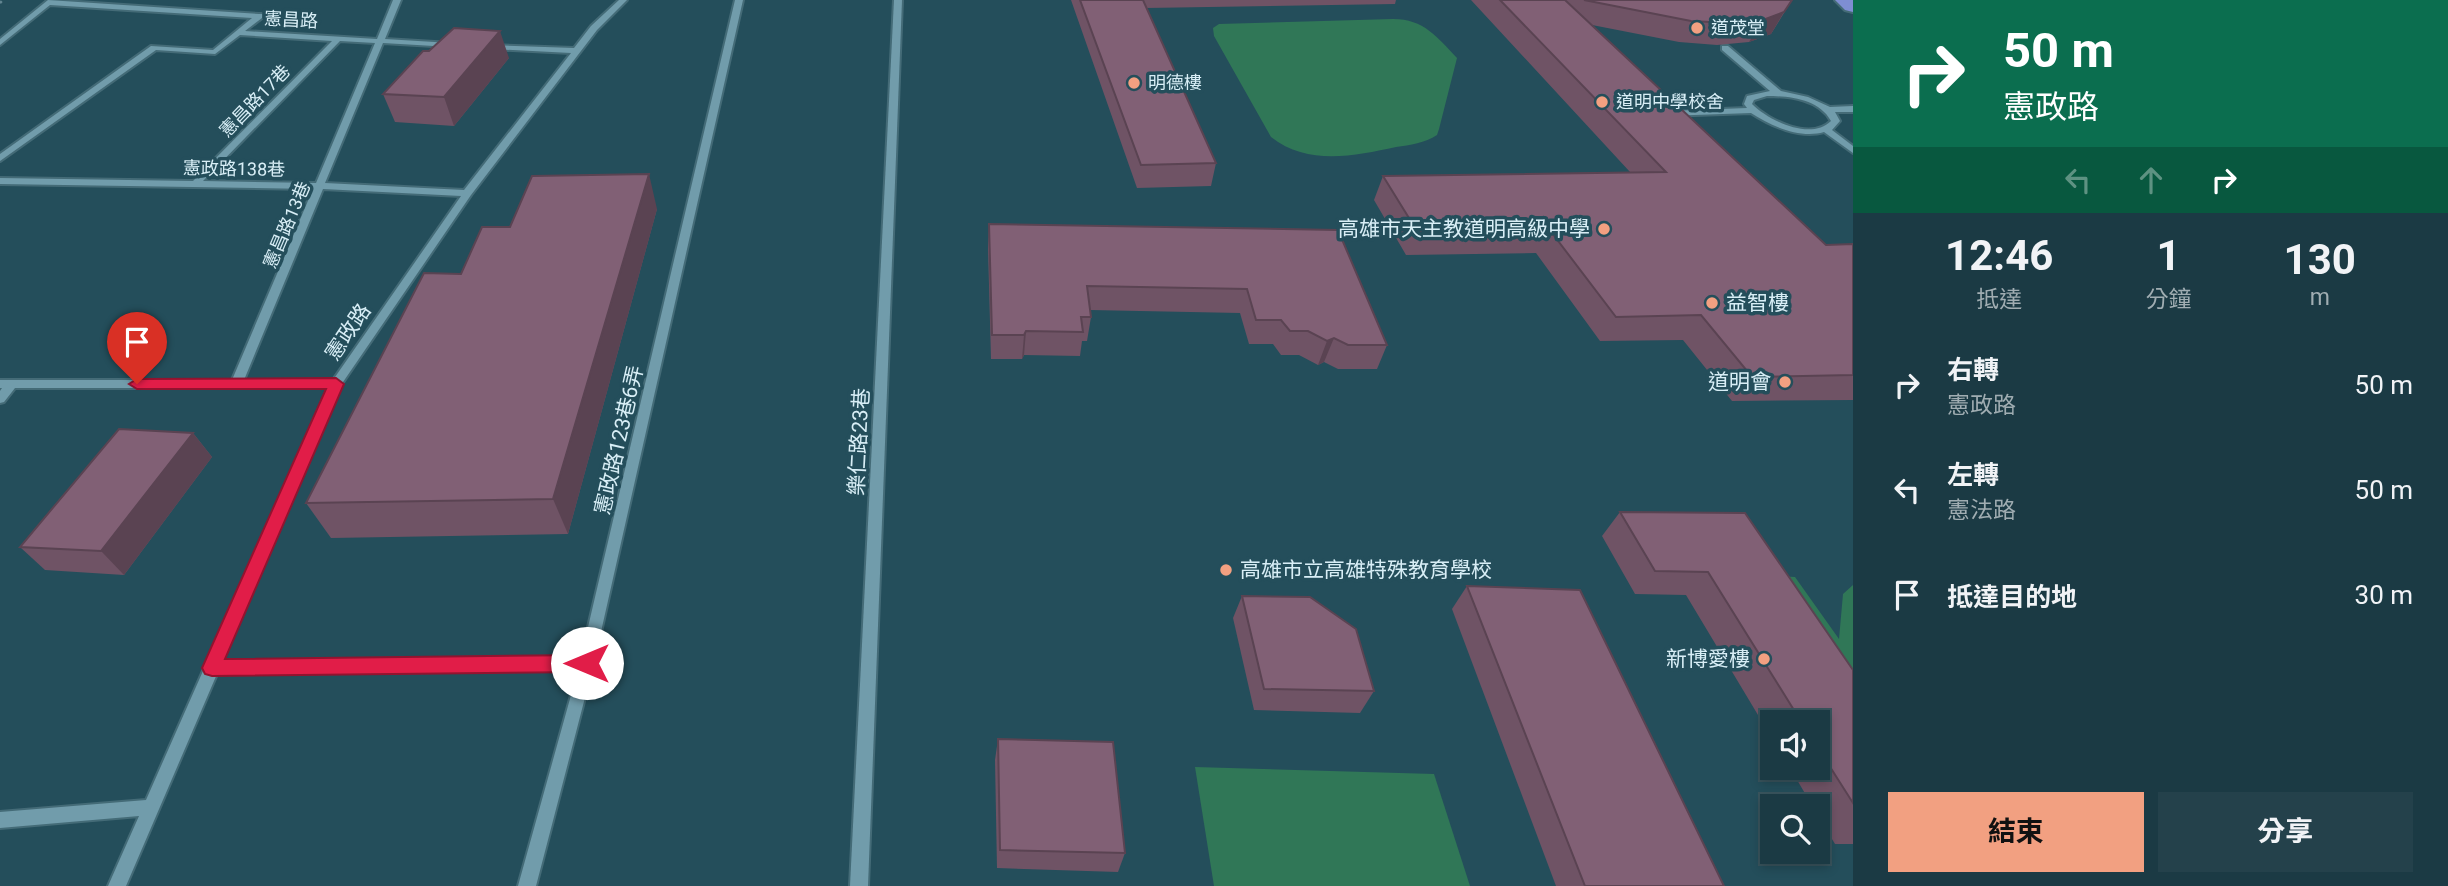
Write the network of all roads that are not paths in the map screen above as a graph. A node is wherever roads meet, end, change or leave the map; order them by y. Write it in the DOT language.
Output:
graph roads {
  1 [pos="397,0"];
  2 [pos="623,0"];
  3 [pos="740,0"];
  4 [pos="898,0"];
  5 [pos="1846,0"];
  6 [pos="51,1"];
  7 [pos="1853,5"];
  8 [pos="239,33"];
  9 [pos="338,38"];
  10 [pos="382,41"];
  11 [pos="0,43"];
  12 [pos="460,45"];
  13 [pos="486,47"];
  14 [pos="1725,48"];
  15 [pos="578,51"];
  16 [pos="1778,93"];
  17 [pos="1853,109"];
  18 [pos="1752,110"];
  19 [pos="1827,110"];
  20 [pos="1664,114"];
  21 [pos="1827,130"];
  22 [pos="1853,150"];
  23 [pos="0,158"];
  24 [pos="0,181"];
  25 [pos="195,184"];
  26 [pos="321,187"];
  27 [pos="467,193"];
  28 [pos="237,383"];
  29 [pos="6,384"];
  30 [pos="336,384"];
  31 [pos="0,399"];
  32 [pos="587,663"];
  33 [pos="212,668"];
  34 [pos="153,807"];
  35 [pos="0,820"];
  36 [pos="117,886"];
  37 [pos="527,886"];
  38 [pos="859,886"];
  1 -- 10 [label="street, 憲昌路13巷"];
  2 -- 15 [label="street, 憲政路"];
  3 -- 32 [label="street, 憲政路123巷6弄"];
  4 -- 38 [label="street, 樂仁路23巷"];
  5 -- 7 [label="main road"];
  6 -- 8 [label="street, 憲昌路"];
  6 -- 11 [label="street"];
  8 -- 9 [label="street, 憲昌路"];
  8 -- 23 [label="street"];
  9 -- 10 [label="street, 憲昌路"];
  9 -- 25 [label="lane, 憲昌路17巷"];
  10 -- 12 [label="street, 憲昌路"];
  10 -- 26 [label="street, 憲昌路13巷"];
  13 -- 15 [label="street"];
  14 -- 16 [label="street"];
  15 -- 27 [label="street, 憲政路"];
  16 -- 18 [label="street"];
  16 -- 19 [label="street"];
  17 -- 19 [label="street"];
  18 -- 20 [label="street"];
  18 -- 21 [label="street"];
  19 -- 21 [label="street"];
  21 -- 22 [label="street"];
  24 -- 25 [label="street, 憲政路138巷"];
  25 -- 26 [label="street, 憲政路138巷"];
  26 -- 27 [label="street, 憲政路138巷"];
  26 -- 28 [label="street, 憲昌路13巷"];
  27 -- 30 [label="street, 憲政路"];
  28 -- 29 [label="street"];
  28 -- 30 [label="street"];
  29 -- 31 [label="street"];
  30 -- 33 [label="street, 憲政路"];
  32 -- 33 [label="street"];
  32 -- 37 [label="street, 憲政路123巷6弄"];
  33 -- 34 [label="street, 憲政路"];
  34 -- 35 [label="lane"];
  34 -- 36 [label="street, 憲政路"];
}
